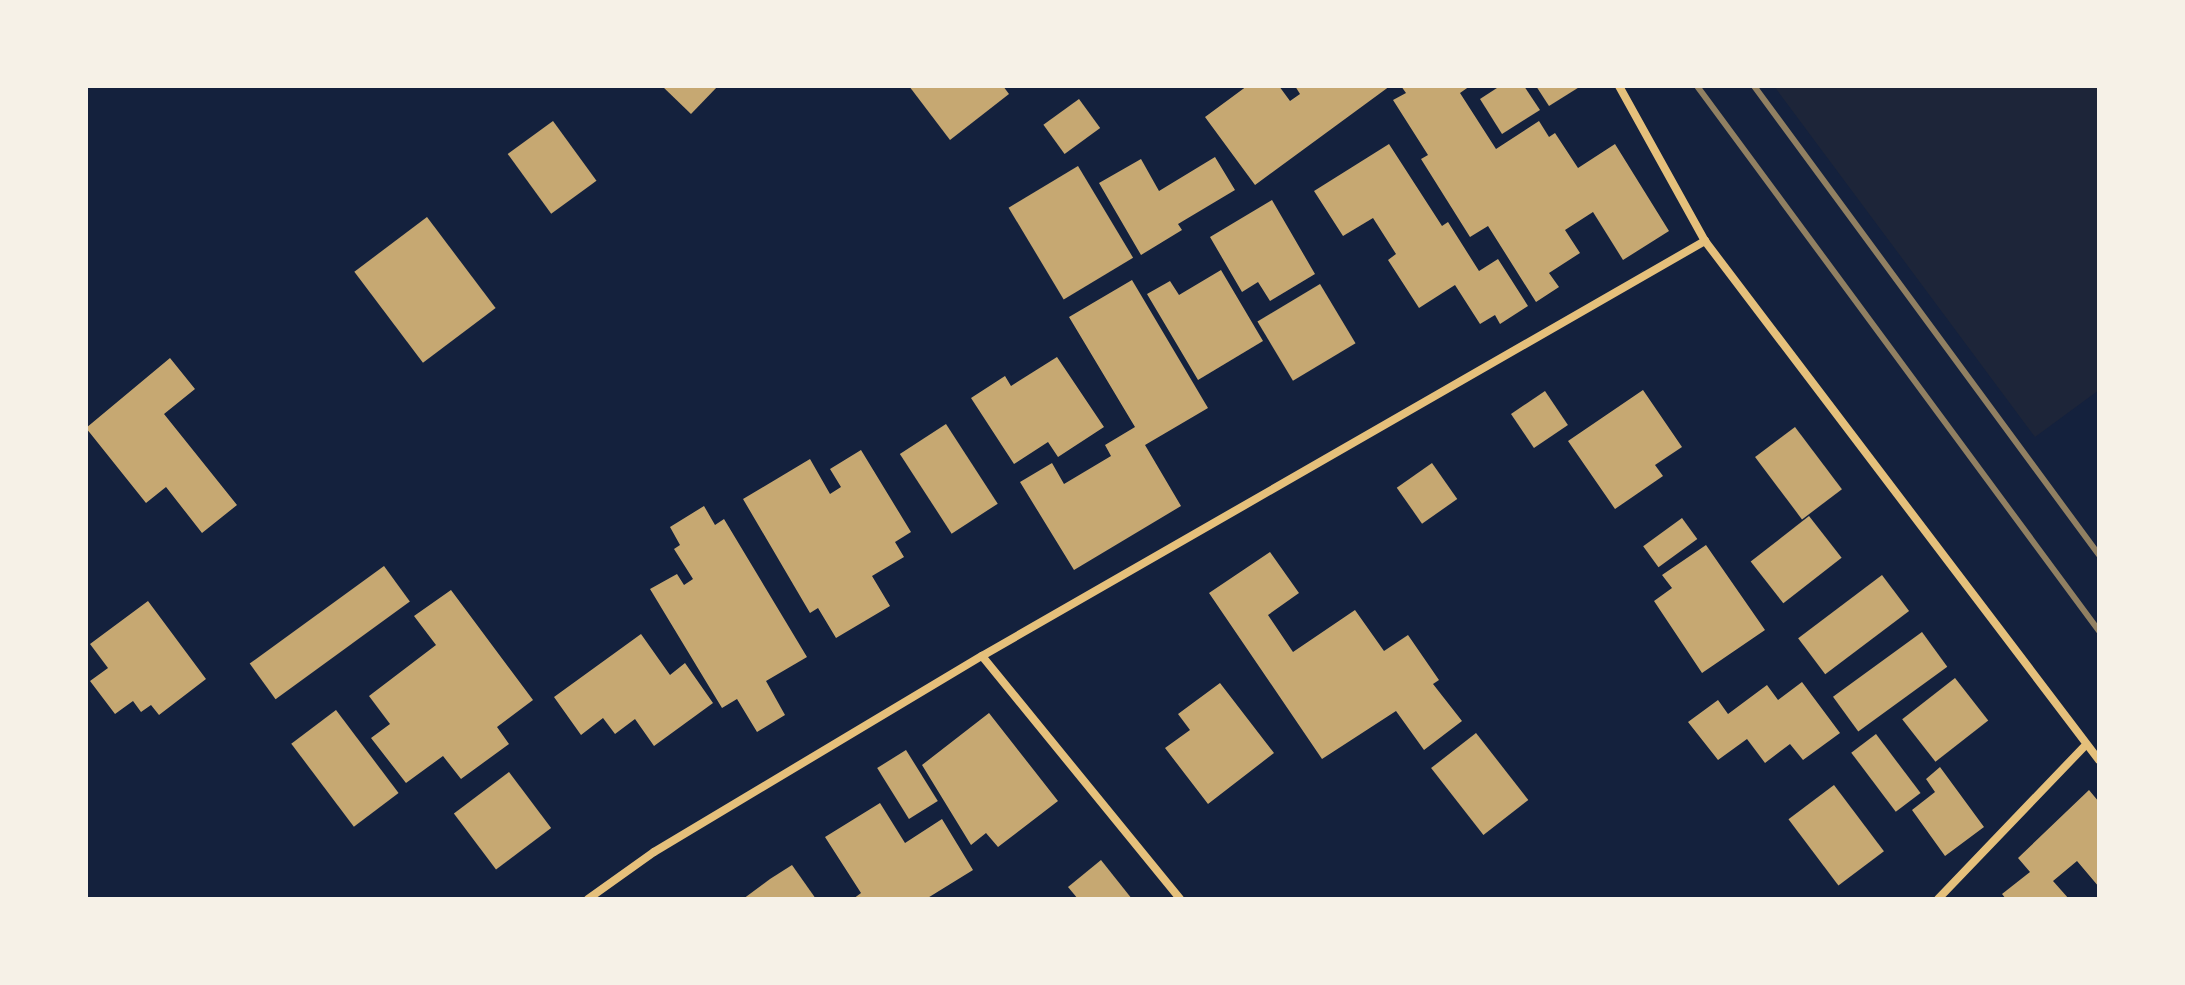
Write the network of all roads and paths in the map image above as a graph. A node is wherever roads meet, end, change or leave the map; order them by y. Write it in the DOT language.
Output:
graph roads {
  1 [pos="1619,86"];
  2 [pos="1705,241"];
  3 [pos="982,656"];
  4 [pos="2084,747"];
  5 [pos="2099,760"];
  6 [pos="588,899"];
  7 [pos="1180,899"];
  8 [pos="1938,899"];
  1 -- 2 [label="street"];
  2 -- 3 [label="street"];
  2 -- 4 [label="street"];
  3 -- 6 [label="street"];
  3 -- 7 [label="street"];
  4 -- 5 [label="street"];
  4 -- 8 [label="street"];
}
